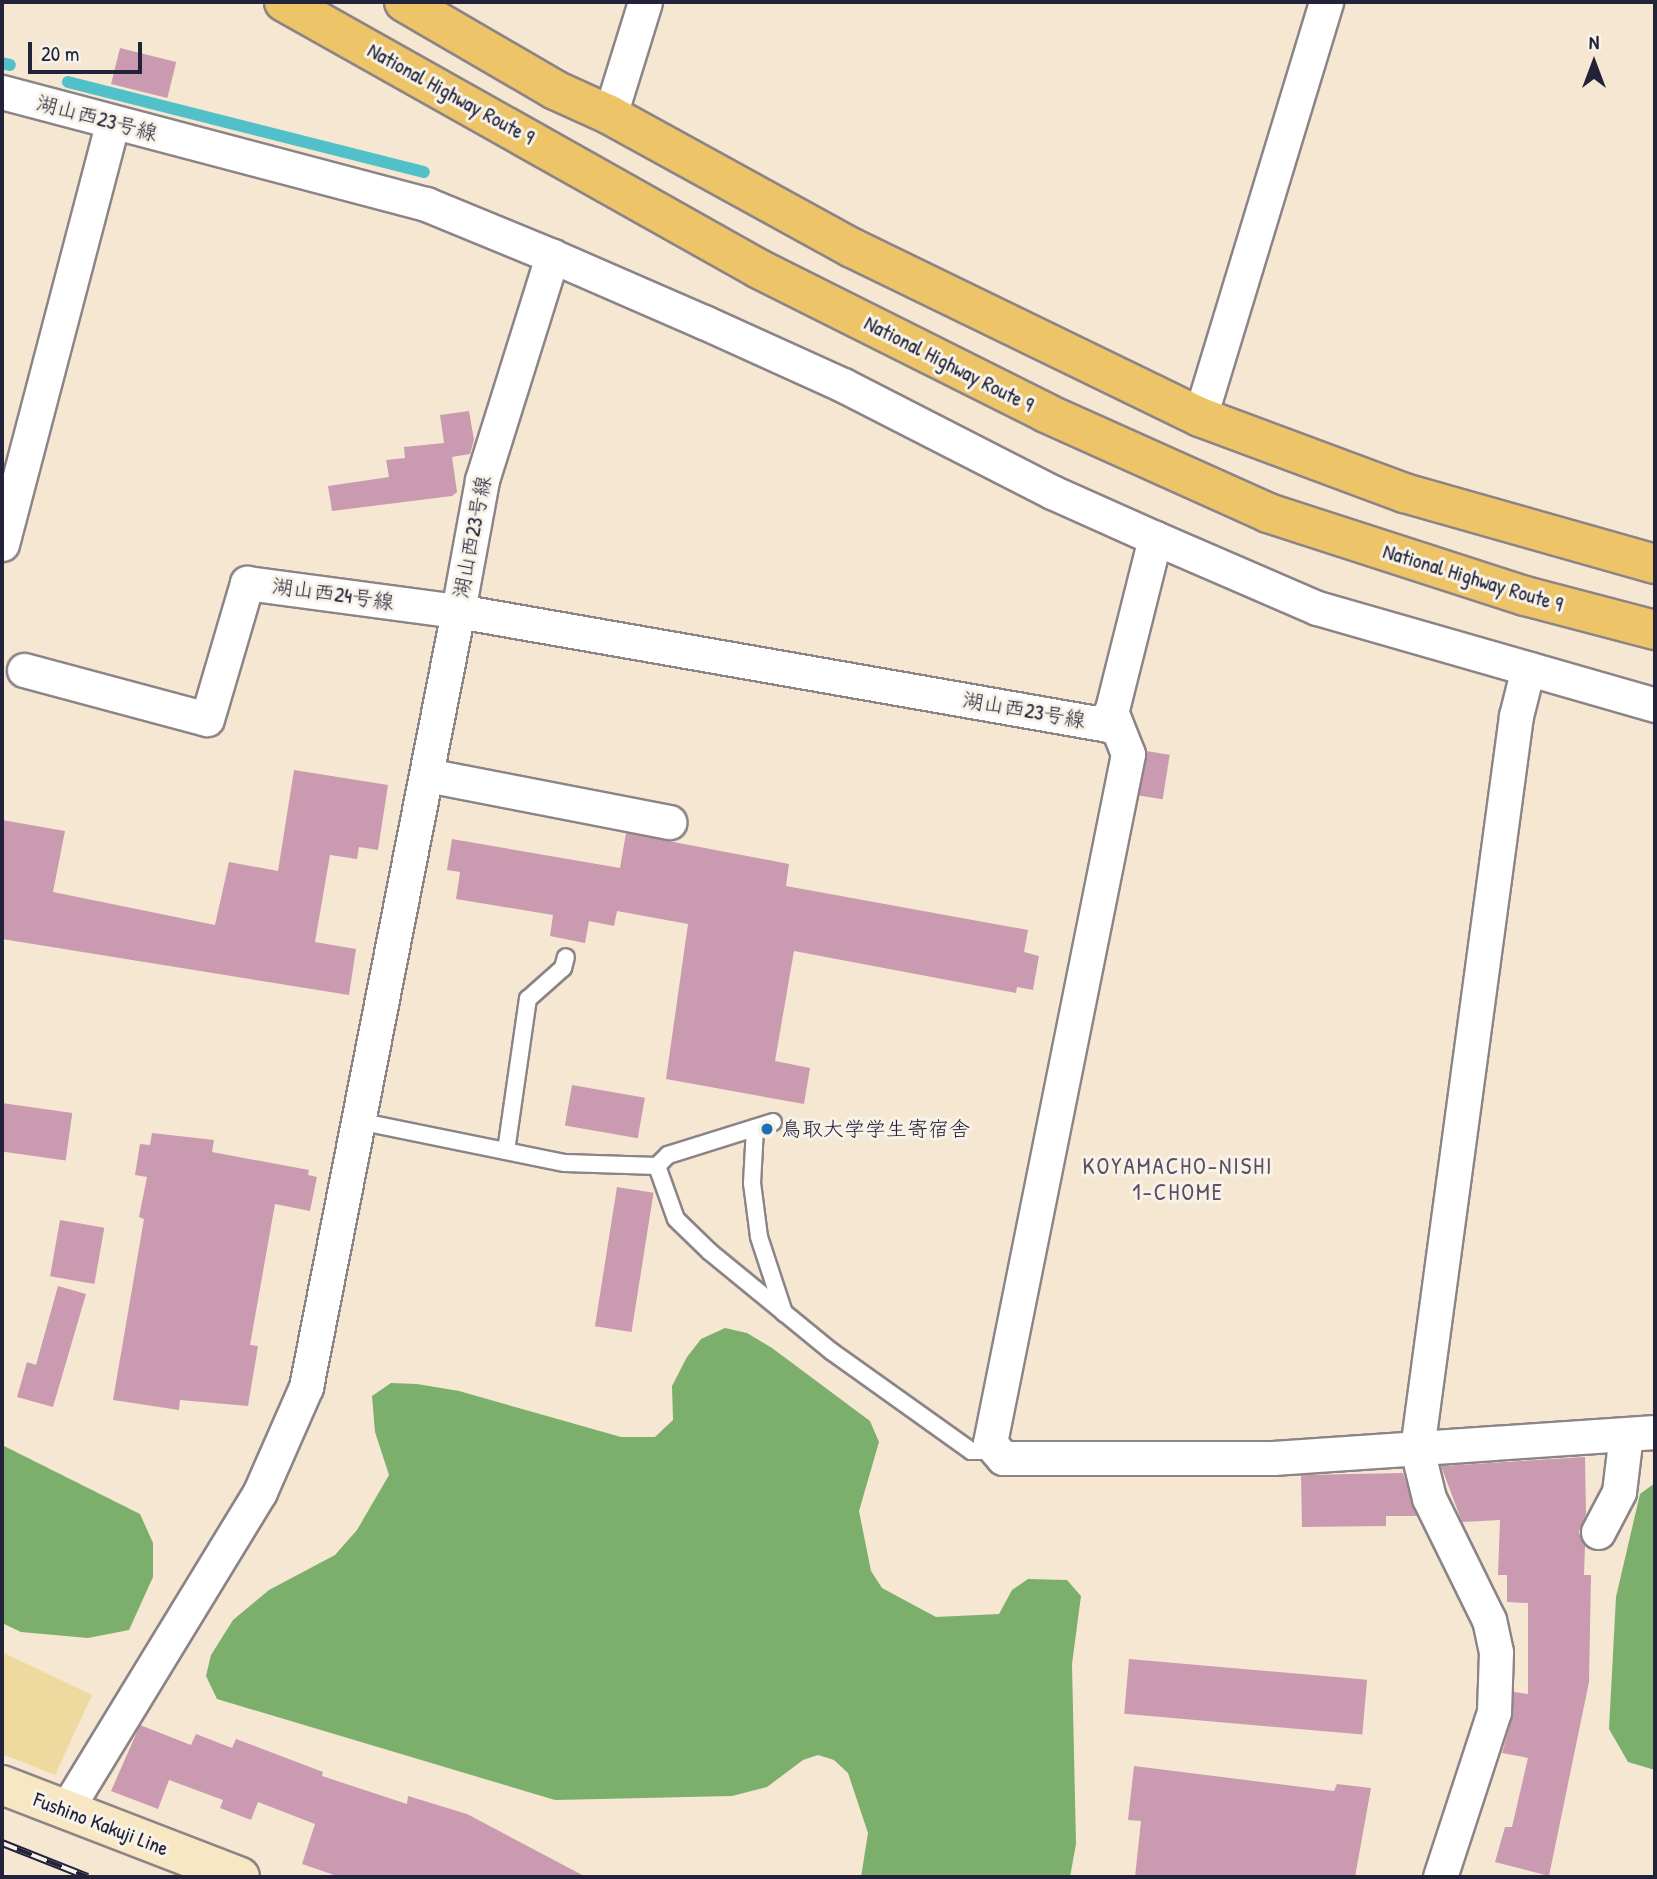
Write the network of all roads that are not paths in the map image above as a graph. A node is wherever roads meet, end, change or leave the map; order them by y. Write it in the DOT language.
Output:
graph roads {
  1 [pos="284,2"];
  2 [pos="404,2"];
  3 [pos="645,2"];
  4 [pos="1326,2"];
  5 [pos="2,92"];
  6 [pos="610,115"];
  7 [pos="113,122"];
  8 [pos="552,256"];
  9 [pos="1200,417"];
  10 [pos="1155,538"];
  11 [pos="2,544"];
  12 [pos="1655,565"];
  13 [pos="458,611"];
  14 [pos="1655,630"];
  15 [pos="1528,668"];
  16 [pos="24,670"];
  17 [pos="1655,705"];
  18 [pos="1111,711"];
  19 [pos="427,775"];
  20 [pos="669,822"];
  21 [pos="566,957"];
  22 [pos="358,1121"];
  23 [pos="773,1122"];
  24 [pos="755,1128"];
  25 [pos="506,1150"];
  26 [pos="656,1166"];
  27 [pos="785,1314"];
  28 [pos="1641,1433"];
  29 [pos="1417,1450"];
  30 [pos="997,1451"];
  31 [pos="1598,1532"];
  32 [pos="2,1785"];
  33 [pos="66,1810"];
  34 [pos="240,1877"];
  35 [pos="1440,1877"];
  1 -- 14 [label="highway, National Highway Route 9"];
  2 -- 6 [label="highway"];
  3 -- 6 [label="street"];
  4 -- 9 [label="street"];
  5 -- 7 [label="street, 湖山西23号線"];
  6 -- 9 [label="highway"];
  7 -- 8 [label="street, 湖山西23号線"];
  7 -- 11 [label="street"];
  8 -- 10 [label="street, 湖山西23号線"];
  8 -- 13 [label="street, 湖山西23号線"];
  9 -- 12 [label="highway"];
  10 -- 15 [label="street"];
  10 -- 18 [label="street, 湖山西23号線"];
  13 -- 16 [label="street, 湖山西24号線"];
  13 -- 18 [label="street, 湖山西23号線"];
  13 -- 19 [label="street"];
  15 -- 17 [label="street"];
  15 -- 29 [label="street"];
  18 -- 30 [label="street"];
  19 -- 20 [label="street"];
  19 -- 22 [label="street"];
  21 -- 25 [label="lane"];
  22 -- 25 [label="lane"];
  22 -- 33 [label="street"];
  23 -- 24 [label="lane"];
  24 -- 26 [label="lane"];
  24 -- 27 [label="lane"];
  25 -- 26 [label="lane"];
  26 -- 27 [label="lane"];
  27 -- 30 [label="lane"];
  28 -- 29 [label="street"];
  28 -- 31 [label="street"];
  29 -- 30 [label="street"];
  29 -- 35 [label="street"];
  32 -- 33 [label="main road, Fushino Kakuji Line"];
  33 -- 34 [label="main road, Fushino Kakuji Line"];
}
